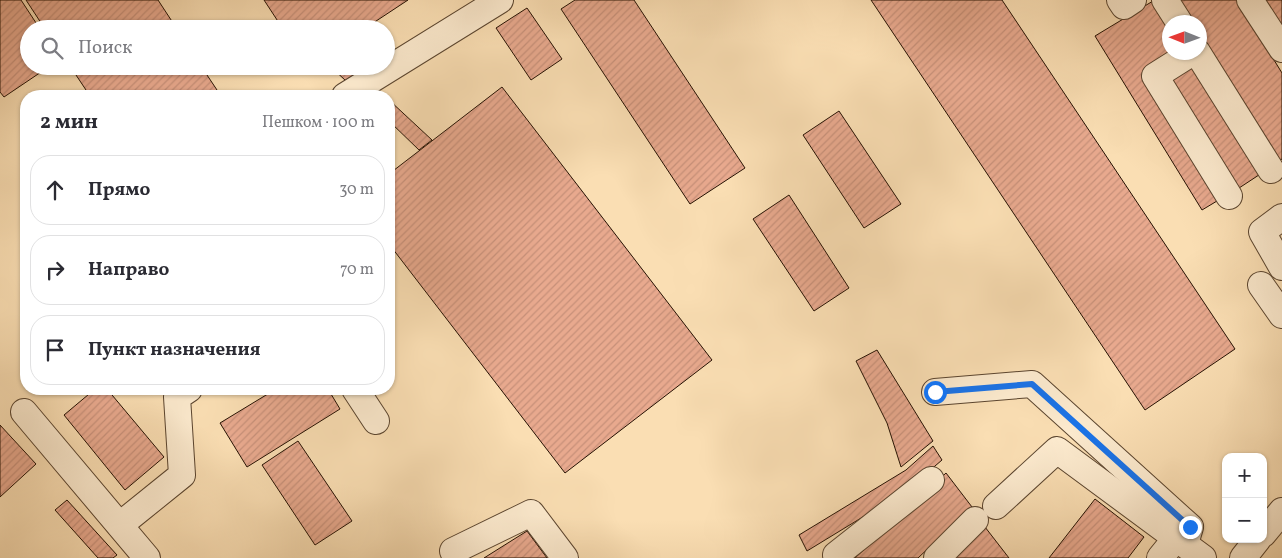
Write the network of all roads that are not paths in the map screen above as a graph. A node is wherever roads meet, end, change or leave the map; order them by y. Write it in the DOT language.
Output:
graph roads {
  1 [pos="500,0"];
  2 [pos="1120,0"];
  3 [pos="1133,0"];
  4 [pos="1165,0"];
  5 [pos="1250,0"];
  6 [pos="1175,15"];
  7 [pos="1282,49"];
  8 [pos="1181,60"];
  9 [pos="1202,60"];
  10 [pos="395,65"];
  11 [pos="379,75"];
  12 [pos="355,90"];
  13 [pos="1271,170"];
  14 [pos="1229,196"];
  15 [pos="1282,217"];
  16 [pos="1282,267"];
  17 [pos="1261,285"];
  18 [pos="1282,315"];
  19 [pos="935,392"];
  20 [pos="180,395"];
  21 [pos="359,395"];
  22 [pos="24,412"];
  23 [pos="376,421"];
  24 [pos="931,480"];
  25 [pos="1282,511"];
  26 [pos="120,525"];
  27 [pos="1267,529"];
  28 [pos="1255,543"];
  29 [pos="1188,546"];
  30 [pos="451,556"];
  31 [pos="147,558"];
  32 [pos="565,558"];
  33 [pos="838,558"];
  34 [pos="937,558"];
  35 [pos="1160,558"];
  36 [pos="1242,558"];
  1 -- 10 [label="street"];
  2 -- 3 [label="street"];
  4 -- 6 [label="street"];
  5 -- 7 [label="street"];
  8 -- 14 [label="street"];
  9 -- 13 [label="street"];
  11 -- 12 [label="street"];
  15 -- 16 [label="street"];
  17 -- 18 [label="street"];
  19 -- 29 [label="street"];
  20 -- 26 [label="street"];
  21 -- 23 [label="street"];
  22 -- 26 [label="street"];
  24 -- 33 [label="street"];
  25 -- 27 [label="street"];
  26 -- 31 [label="street"];
  28 -- 36 [label="street"];
  29 -- 34 [label="street"];
  29 -- 35 [label="street"];
  30 -- 32 [label="street"];
}
